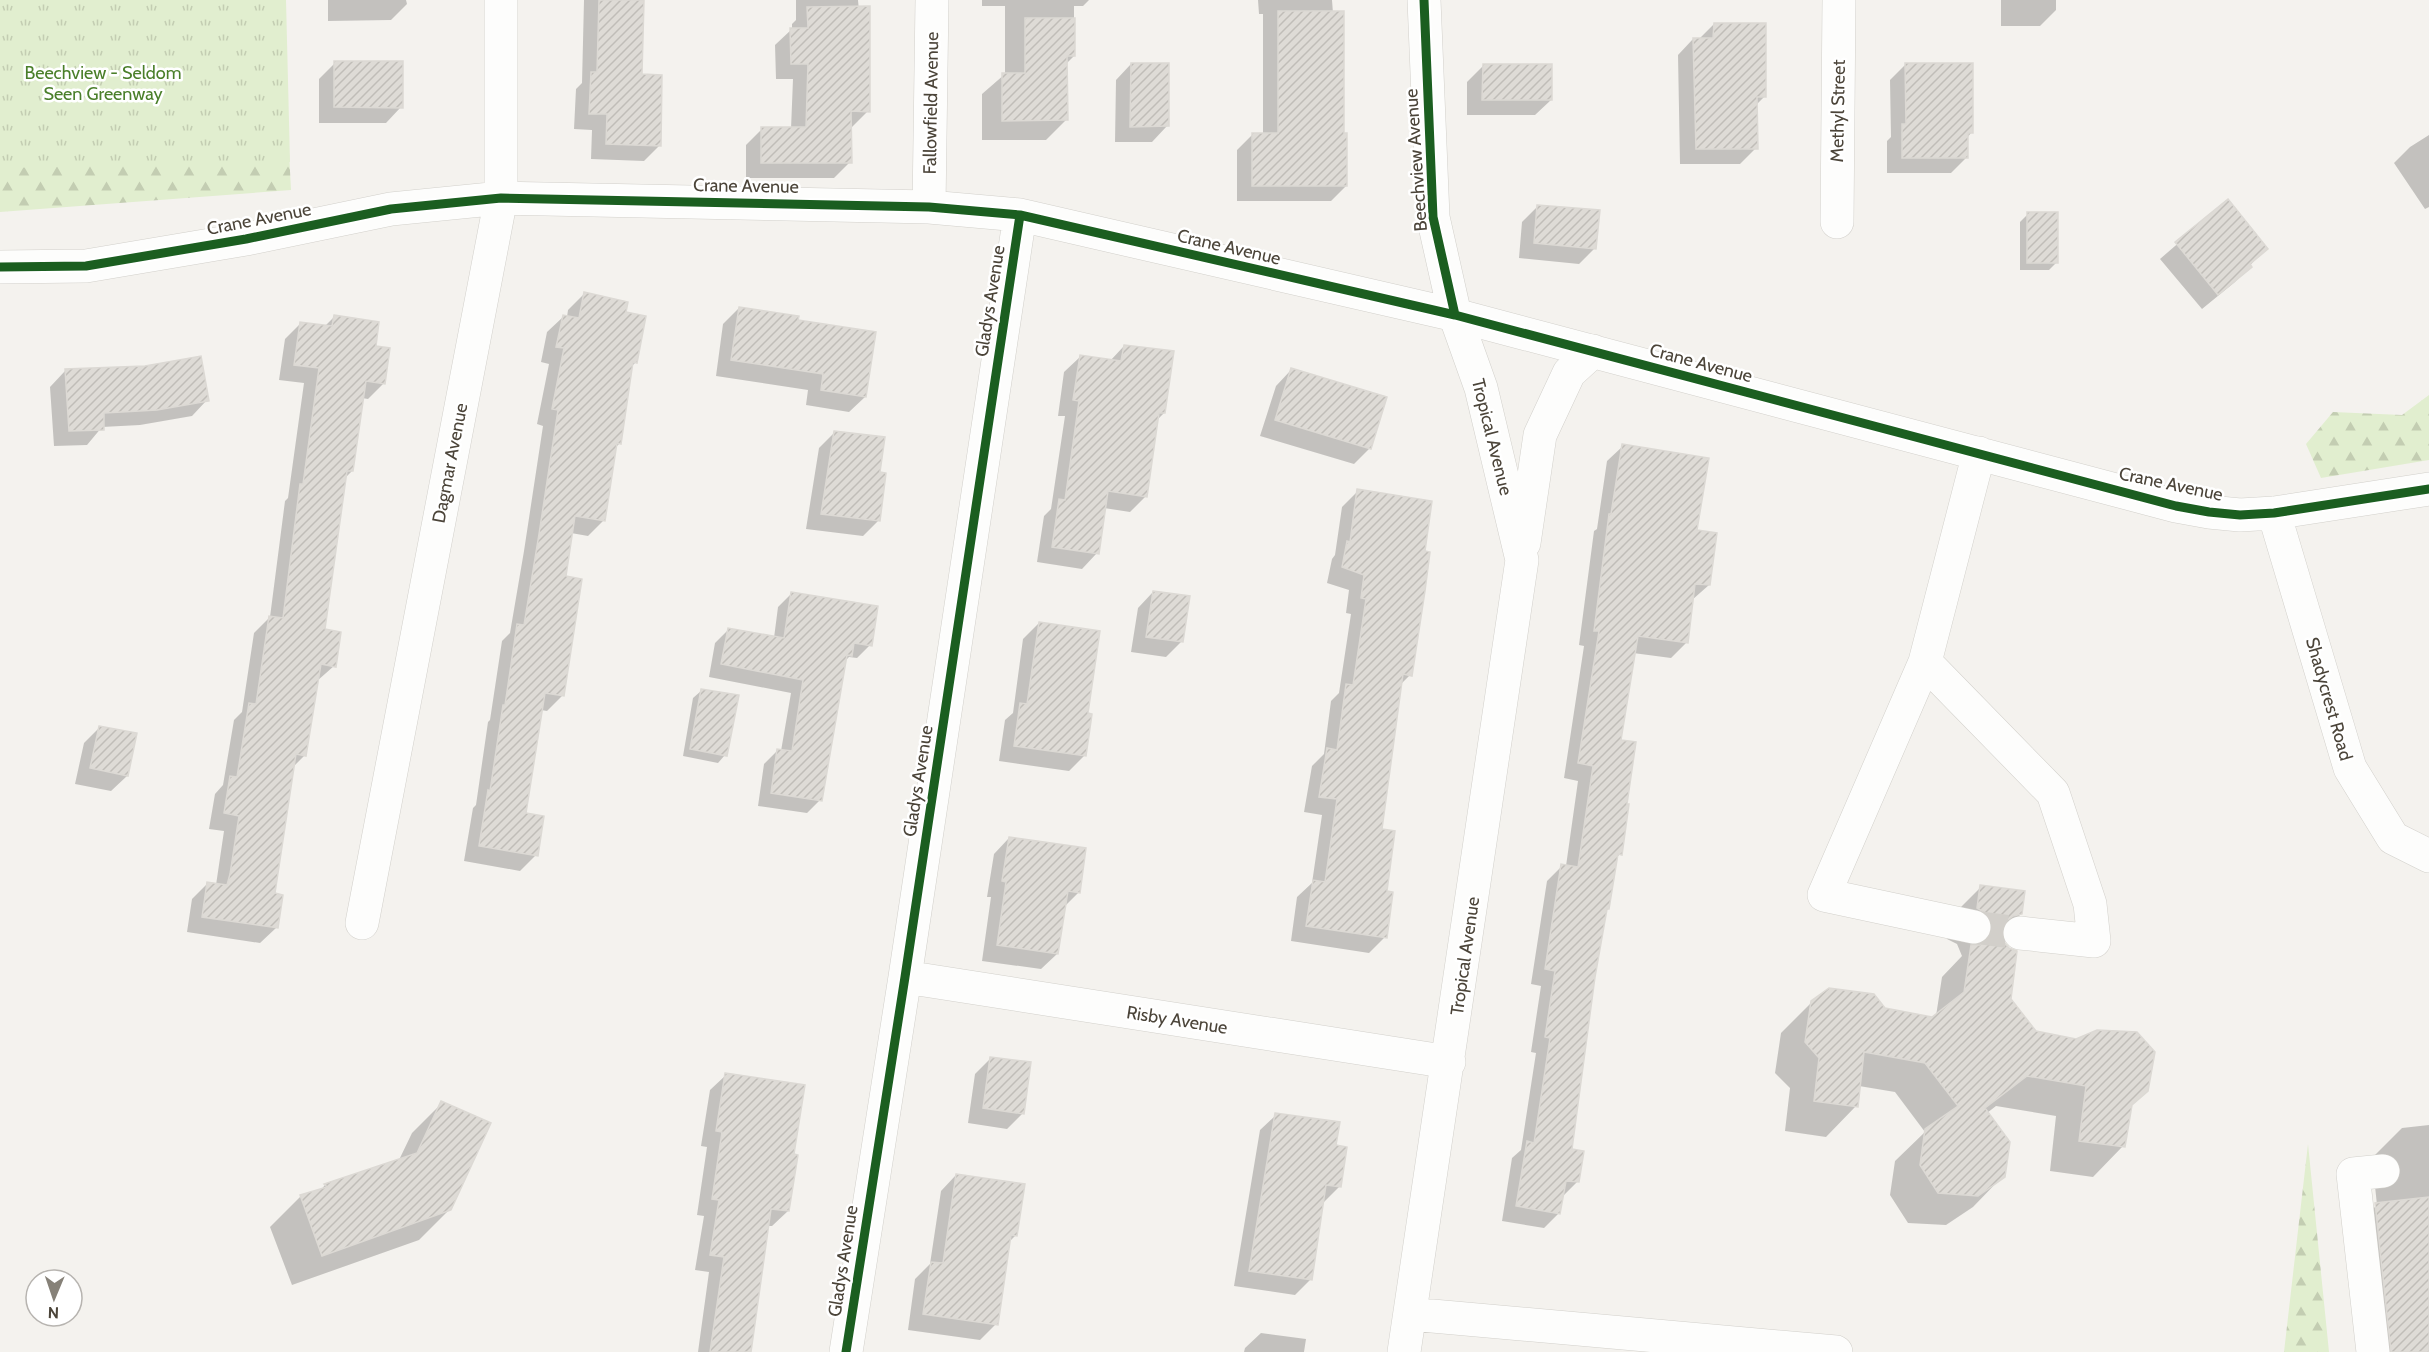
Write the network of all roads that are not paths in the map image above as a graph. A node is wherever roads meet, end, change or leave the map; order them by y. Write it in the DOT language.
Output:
graph roads {
  1 [pos="501,0"];
  2 [pos="932,0"];
  3 [pos="1424,0"];
  4 [pos="1839,0"];
  5 [pos="501,198"];
  6 [pos="929,207"];
  7 [pos="1020,215"];
  8 [pos="1837,222"];
  9 [pos="0,267"];
  10 [pos="1455,315"];
  11 [pos="1593,351"];
  12 [pos="1979,453"];
  13 [pos="2429,489"];
  14 [pos="2274,513"];
  15 [pos="1522,560"];
  16 [pos="1925,662"];
  17 [pos="2429,856"];
  18 [pos="362,923"];
  19 [pos="1974,927"];
  20 [pos="2020,933"];
  21 [pos="905,977"];
  22 [pos="1449,1062"];
  23 [pos="2383,1171"];
  24 [pos="1410,1314"];
  25 [pos="846,1352"];
  26 [pos="1404,1352"];
  27 [pos="1836,1352"];
  28 [pos="2373,1352"];
  1 -- 5 [label="street, Dagmar Avenue"];
  2 -- 6 [label="street, Fallowfield Avenue"];
  3 -- 10 [label="street, Beechview Avenue"];
  4 -- 8 [label="street, Methyl Street"];
  5 -- 6 [label="street, Crane Avenue"];
  5 -- 9 [label="street, Crane Avenue"];
  5 -- 18 [label="street, Dagmar Avenue"];
  6 -- 7 [label="street, Crane Avenue"];
  7 -- 10 [label="street, Crane Avenue"];
  7 -- 21 [label="street, Gladys Avenue"];
  10 -- 11 [label="street, Crane Avenue"];
  10 -- 15 [label="street, Tropical Avenue"];
  11 -- 12 [label="street, Crane Avenue"];
  11 -- 15 [label="street, Tropical Avenue"];
  12 -- 14 [label="street, Crane Avenue"];
  12 -- 16 [label="street"];
  13 -- 14 [label="street, Crane Avenue"];
  14 -- 17 [label="street, Shadycrest Road"];
  15 -- 22 [label="street, Tropical Avenue"];
  16 -- 19 [label="street"];
  16 -- 20 [label="street"];
  21 -- 22 [label="street, Risby Avenue"];
  21 -- 25 [label="street, Gladys Avenue"];
  22 -- 24 [label="street, Tropical Avenue"];
  23 -- 28 [label="street"];
  24 -- 26 [label="street, Tropical Avenue"];
  24 -- 27 [label="street"];
}
